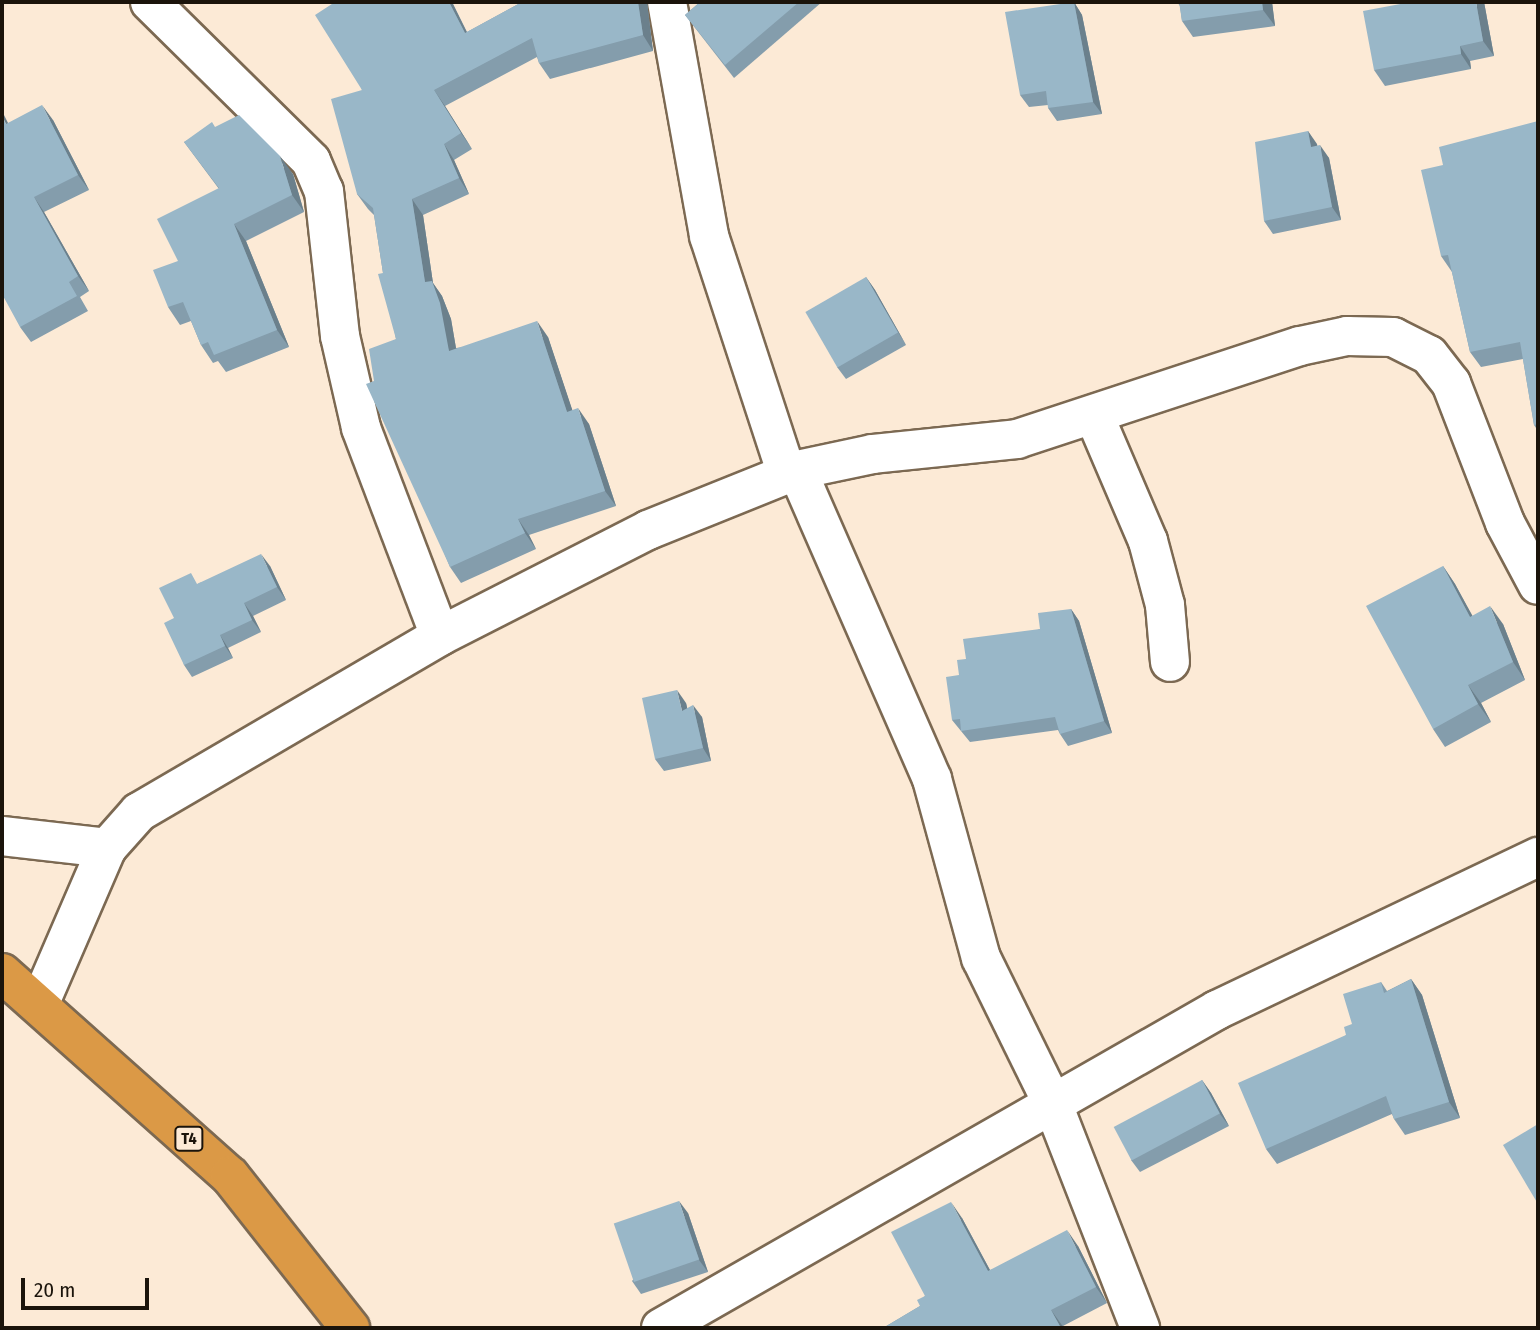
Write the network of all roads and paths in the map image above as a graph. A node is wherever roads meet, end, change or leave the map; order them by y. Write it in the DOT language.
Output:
graph roads {
  1 [pos="150,2"];
  2 [pos="667,2"];
  3 [pos="1094,415"];
  4 [pos="792,472"];
  5 [pos="1538,585"];
  6 [pos="440,636"];
  7 [pos="1170,662"];
  8 [pos="2,836"];
  9 [pos="107,848"];
  10 [pos="1538,857"];
  11 [pos="2,973"];
  12 [pos="39,1004"];
  13 [pos="1052,1102"];
  14 [pos="350,1328"];
  15 [pos="661,1328"];
  16 [pos="1140,1328"];
  1 -- 6 [label="street"];
  2 -- 4 [label="street"];
  3 -- 4 [label="street"];
  3 -- 5 [label="street"];
  3 -- 7 [label="street"];
  4 -- 6 [label="street"];
  4 -- 13 [label="street"];
  6 -- 9 [label="street"];
  8 -- 9 [label="street"];
  9 -- 12 [label="street"];
  10 -- 13 [label="street"];
  11 -- 12 [label="highway, T4"];
  12 -- 14 [label="highway, T4"];
  13 -- 15 [label="street"];
  13 -- 16 [label="street"];
}
